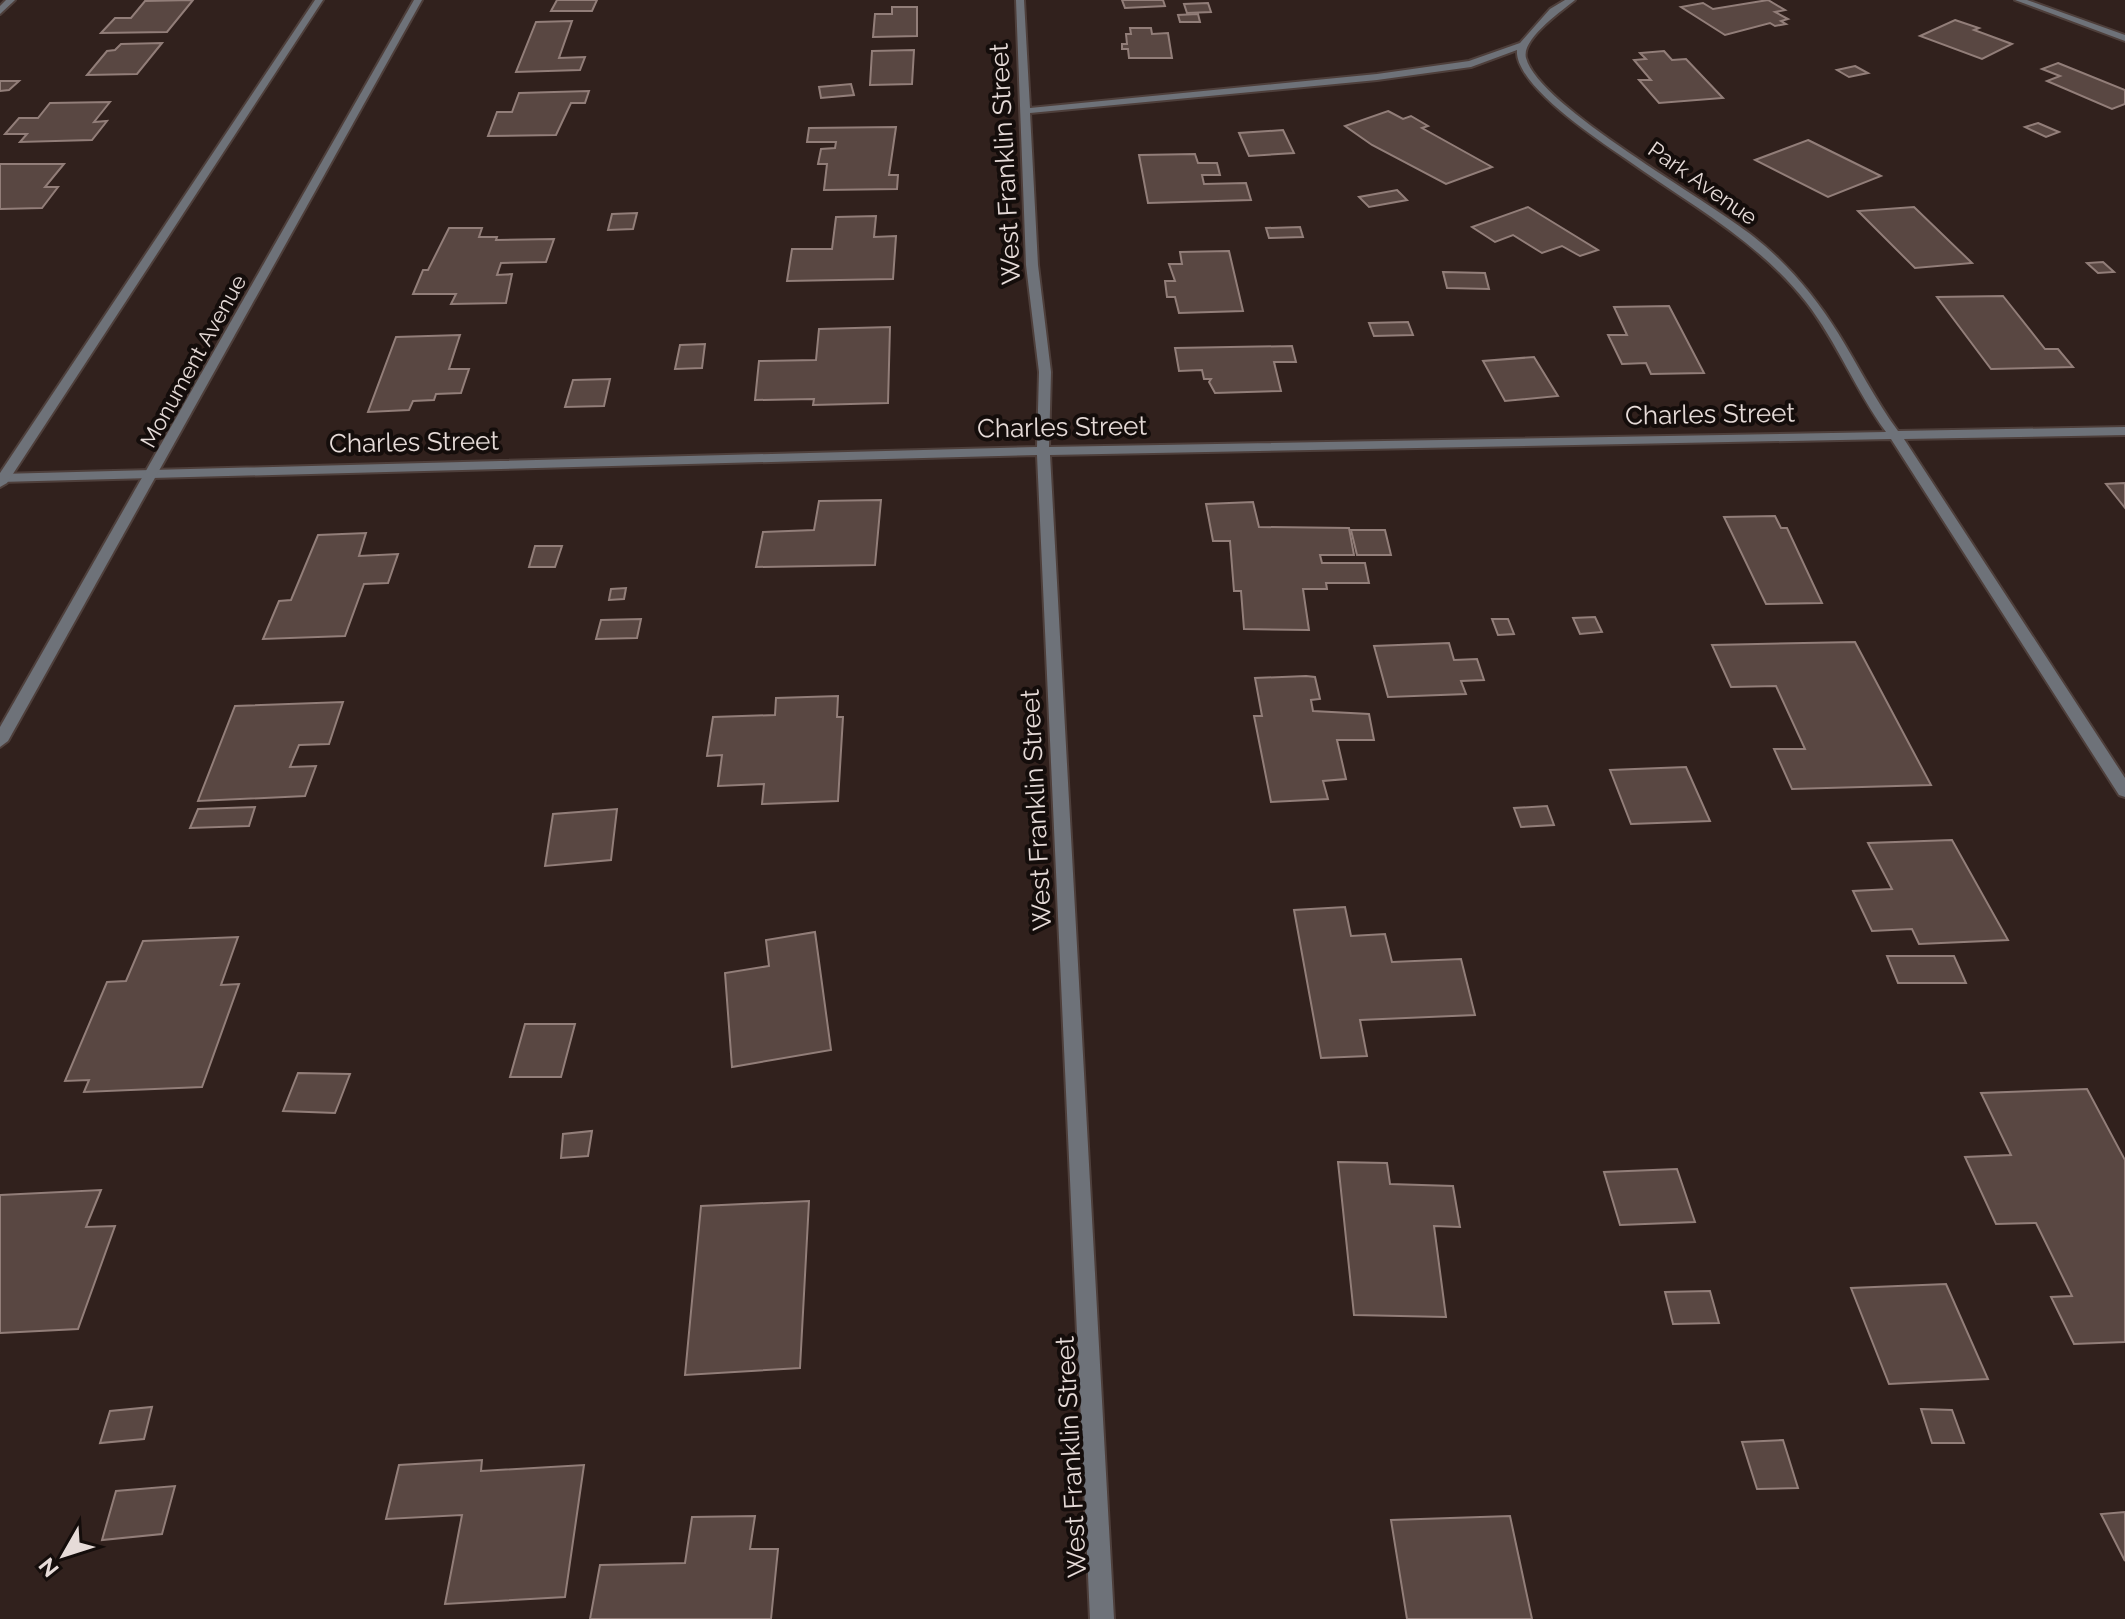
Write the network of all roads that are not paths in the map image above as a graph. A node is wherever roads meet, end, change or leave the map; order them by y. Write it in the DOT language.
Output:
graph roads {
  1 [pos="11,0"];
  2 [pos="319,0"];
  3 [pos="418,0"];
  4 [pos="1020,0"];
  5 [pos="1571,0"];
  6 [pos="2019,0"];
  7 [pos="0,11"];
  8 [pos="2125,38"];
  9 [pos="1523,45"];
  10 [pos="1025,111"];
  11 [pos="2125,431"];
  12 [pos="1896,437"];
  13 [pos="1043,451"];
  14 [pos="151,476"];
  15 [pos="1,480"];
  16 [pos="0,741"];
  17 [pos="2125,791"];
  18 [pos="1102,1619"];
  1 -- 7 [label="street"];
  2 -- 15 [label="street"];
  3 -- 14 [label="street, Monument Avenue"];
  4 -- 10 [label="street, West Franklin Street"];
  5 -- 9 [label="street"];
  6 -- 8 [label="street"];
  9 -- 10 [label="street"];
  9 -- 12 [label="street, Park Avenue"];
  10 -- 13 [label="street, West Franklin Street"];
  11 -- 12 [label="street, Charles Street"];
  12 -- 13 [label="street, Charles Street"];
  12 -- 17 [label="street, Park Avenue"];
  13 -- 14 [label="street, Charles Street"];
  13 -- 18 [label="street, West Franklin Street"];
  14 -- 15 [label="street, Charles Street"];
  14 -- 16 [label="street, Monument Avenue"];
}
